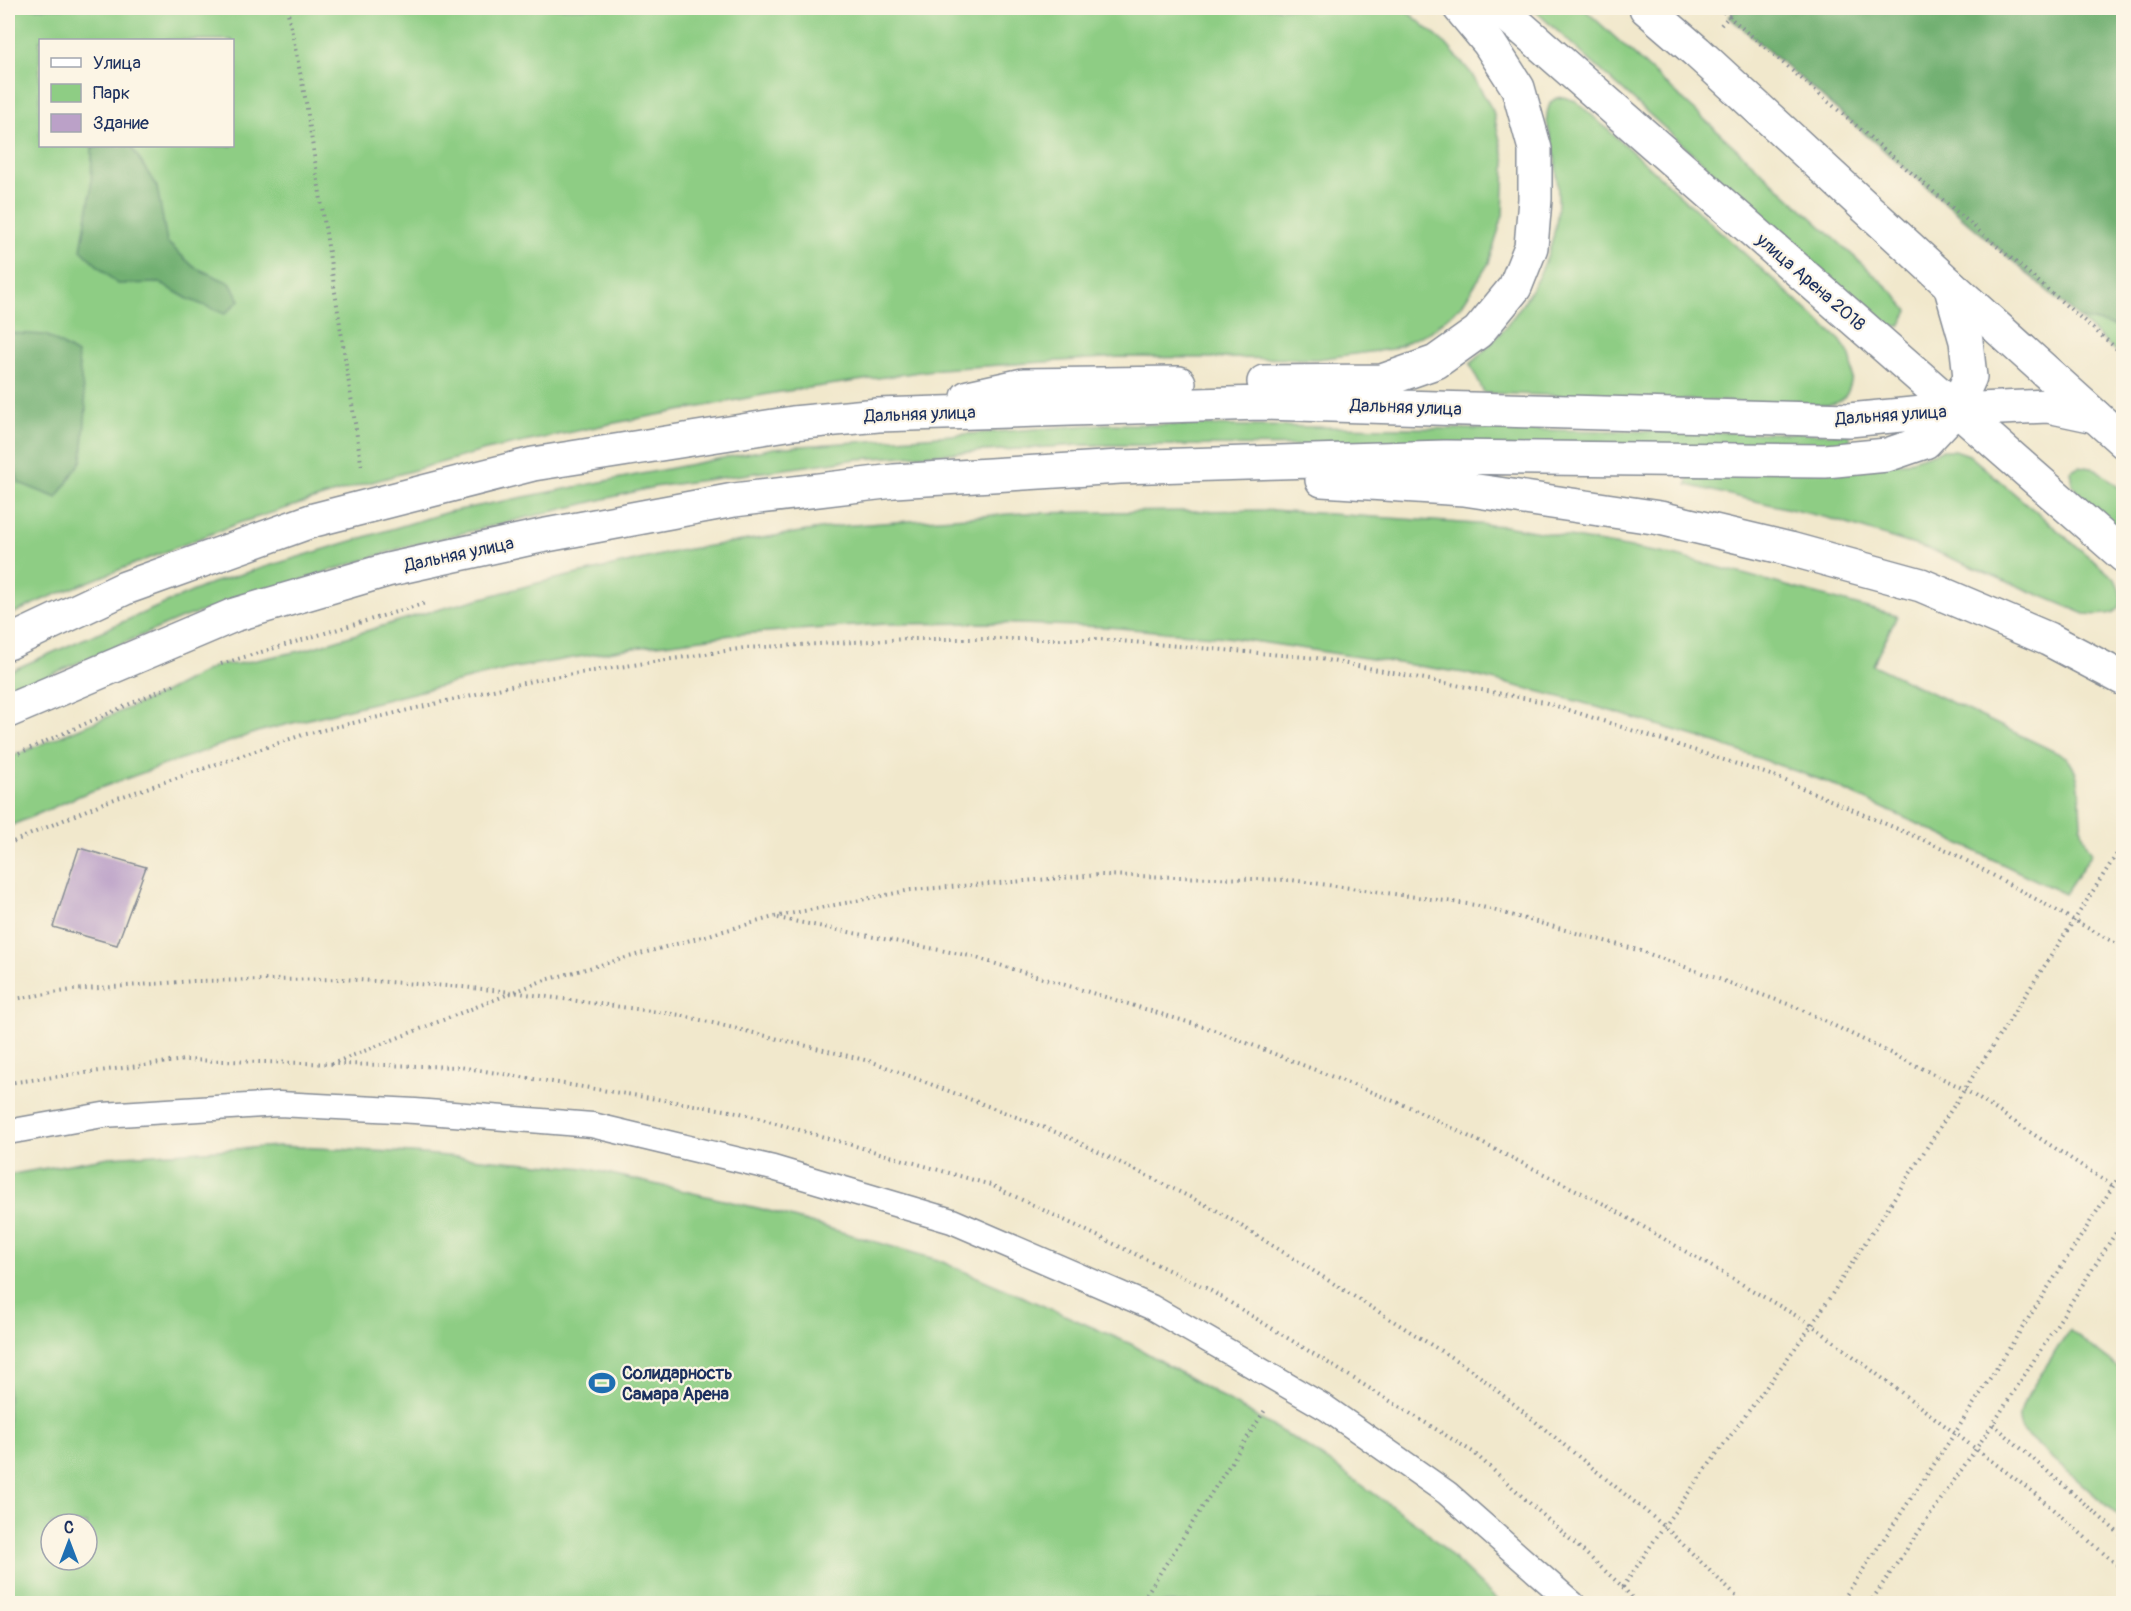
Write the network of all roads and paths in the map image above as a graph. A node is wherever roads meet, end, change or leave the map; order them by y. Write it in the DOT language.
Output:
graph roads {
  1 [pos="287,8"];
  2 [pos="1460,8"];
  3 [pos="1498,8"];
  4 [pos="1646,8"];
  5 [pos="1719,8"];
  6 [pos="1950,285"];
  7 [pos="2124,356"];
  8 [pos="1955,410"];
  9 [pos="878,415"];
  10 [pos="2095,416"];
  11 [pos="2124,442"];
  12 [pos="1120,467"];
  13 [pos="368,506"];
  14 [pos="2124,556"];
  15 [pos="428,602"];
  16 [pos="8,643"];
  17 [pos="217,665"];
  18 [pos="2124,679"];
  19 [pos="185,680"];
  20 [pos="8,711"];
  21 [pos="8,758"];
  22 [pos="2124,843"];
  23 [pos="8,844"];
  24 [pos="774,917"];
  25 [pos="2073,920"];
  26 [pos="2124,948"];
  27 [pos="512,992"];
  28 [pos="8,1000"];
  29 [pos="331,1064"];
  30 [pos="1964,1089"];
  31 [pos="8,1132"];
  32 [pos="2124,1169"];
  33 [pos="2113,1186"];
  34 [pos="2124,1220"];
  35 [pos="1812,1325"];
  36 [pos="1304,1348"];
  37 [pos="1281,1384"];
  38 [pos="1993,1424"];
  39 [pos="1955,1433"];
  40 [pos="1977,1448"];
  41 [pos="1664,1526"];
  42 [pos="2124,1538"];
  43 [pos="2124,1571"];
  44 [pos="1623,1587"];
  45 [pos="1140,1604"];
  46 [pos="1573,1604"];
  47 [pos="1744,1604"];
  48 [pos="1840,1604"];
  49 [pos="1869,1604"];
  1 -- 13 [label="path"];
  2 -- 9 [label="main road"];
  3 -- 8 [label="main road, улица Арена 2018"];
  4 -- 6 [label="main road"];
  5 -- 7 [label="path"];
  6 -- 8 [label="main road"];
  6 -- 10 [label="main road"];
  8 -- 9 [label="main road, Дальняя улица"];
  8 -- 10 [label="main road"];
  8 -- 12 [label="main road, Дальняя улица"];
  8 -- 14 [label="main road, улица Арена 2018"];
  9 -- 13 [label="main road, Дальняя улица"];
  10 -- 11 [label="main road"];
  12 -- 18 [label="main road"];
  12 -- 20 [label="main road, Дальняя улица"];
  13 -- 16 [label="main road, Дальняя улица"];
  15 -- 17 [label="path"];
  19 -- 21 [label="path"];
  22 -- 25 [label="path"];
  23 -- 25 [label="path"];
  24 -- 27 [label="path"];
  24 -- 30 [label="path"];
  24 -- 35 [label="path"];
  25 -- 26 [label="path"];
  25 -- 30 [label="path"];
  27 -- 28 [label="path"];
  27 -- 29 [label="path"];
  27 -- 41 [label="path"];
  30 -- 33 [label="path"];
  30 -- 35 [label="path"];
  31 -- 37 [label="lane"];
  32 -- 33 [label="path"];
  33 -- 39 [label="path"];
  34 -- 38 [label="path"];
  35 -- 39 [label="path"];
  35 -- 41 [label="path"];
  36 -- 37 [label="path"];
  37 -- 45 [label="path"];
  37 -- 46 [label="lane"];
  38 -- 40 [label="path"];
  38 -- 42 [label="path"];
  39 -- 40 [label="path"];
  39 -- 48 [label="path"];
  40 -- 43 [label="path"];
  40 -- 49 [label="path"];
  41 -- 44 [label="path"];
  41 -- 47 [label="path"];
}
